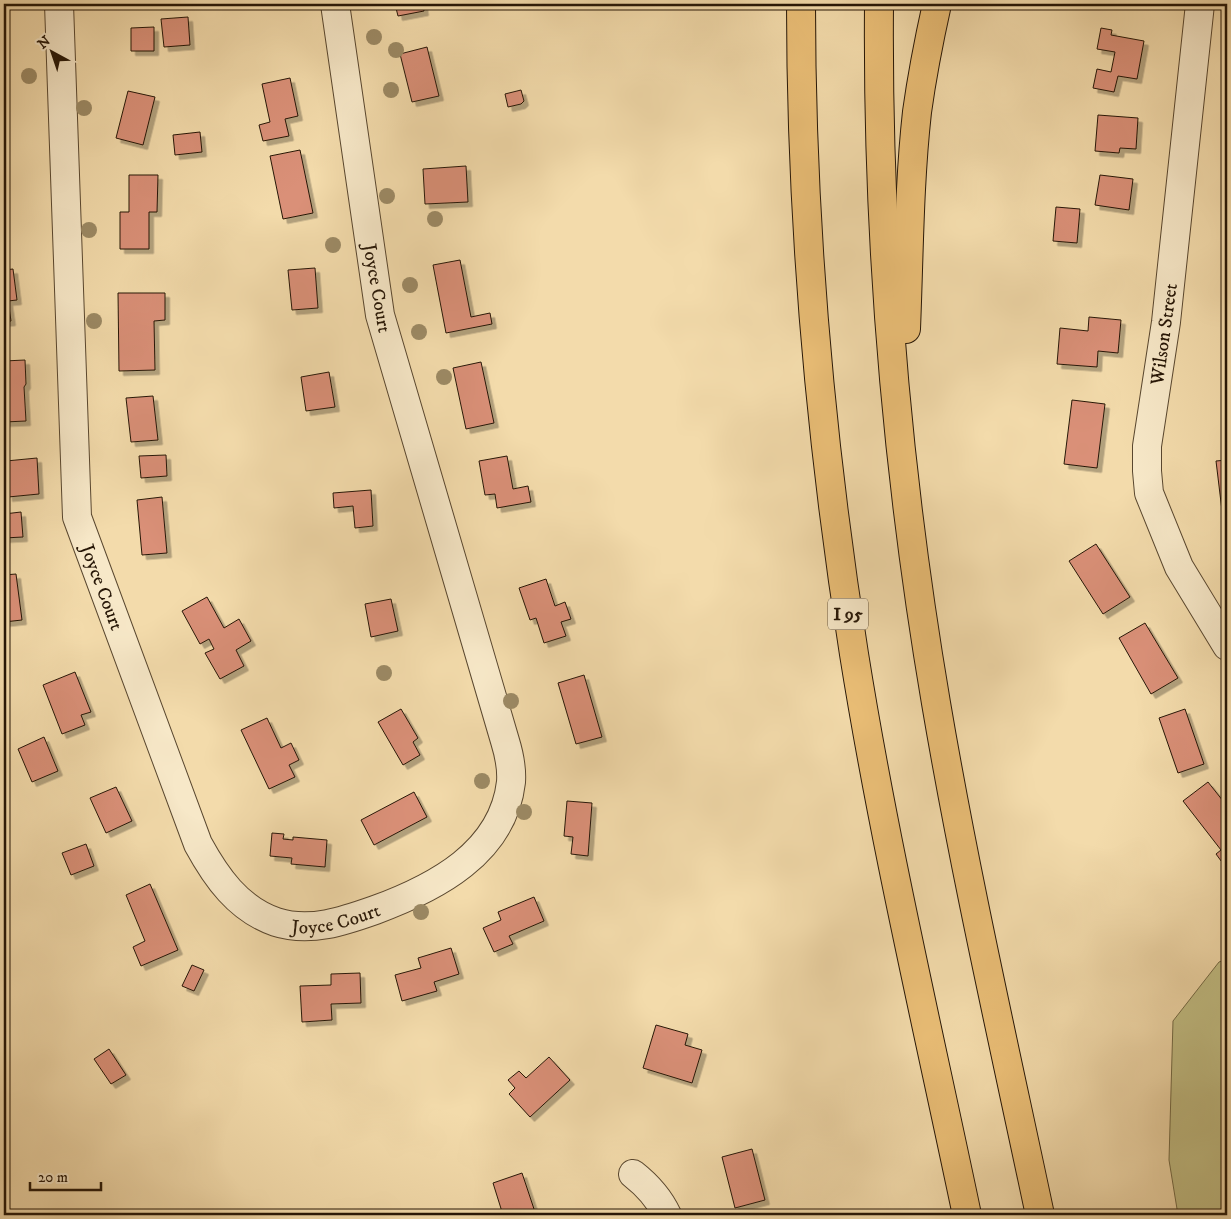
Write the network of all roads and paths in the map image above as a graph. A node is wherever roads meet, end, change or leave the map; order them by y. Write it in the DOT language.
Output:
graph roads {
  1 [pos="59,4"];
  2 [pos="335,4"];
  3 [pos="801,4"];
  4 [pos="879,4"];
  5 [pos="937,4"];
  6 [pos="1200,4"];
  7 [pos="901,445"];
  8 [pos="1227,646"];
  9 [pos="633,1174"];
  10 [pos="666,1215"];
  11 [pos="967,1215"];
  12 [pos="1040,1215"];
  1 -- 2 [label="street, Joyce Court"];
  3 -- 11 [label="highway, I 95"];
  4 -- 7 [label="highway"];
  5 -- 7 [label="highway"];
  6 -- 8 [label="street, Wilson Street"];
  7 -- 12 [label="highway"];
  9 -- 10 [label="street"];
}
